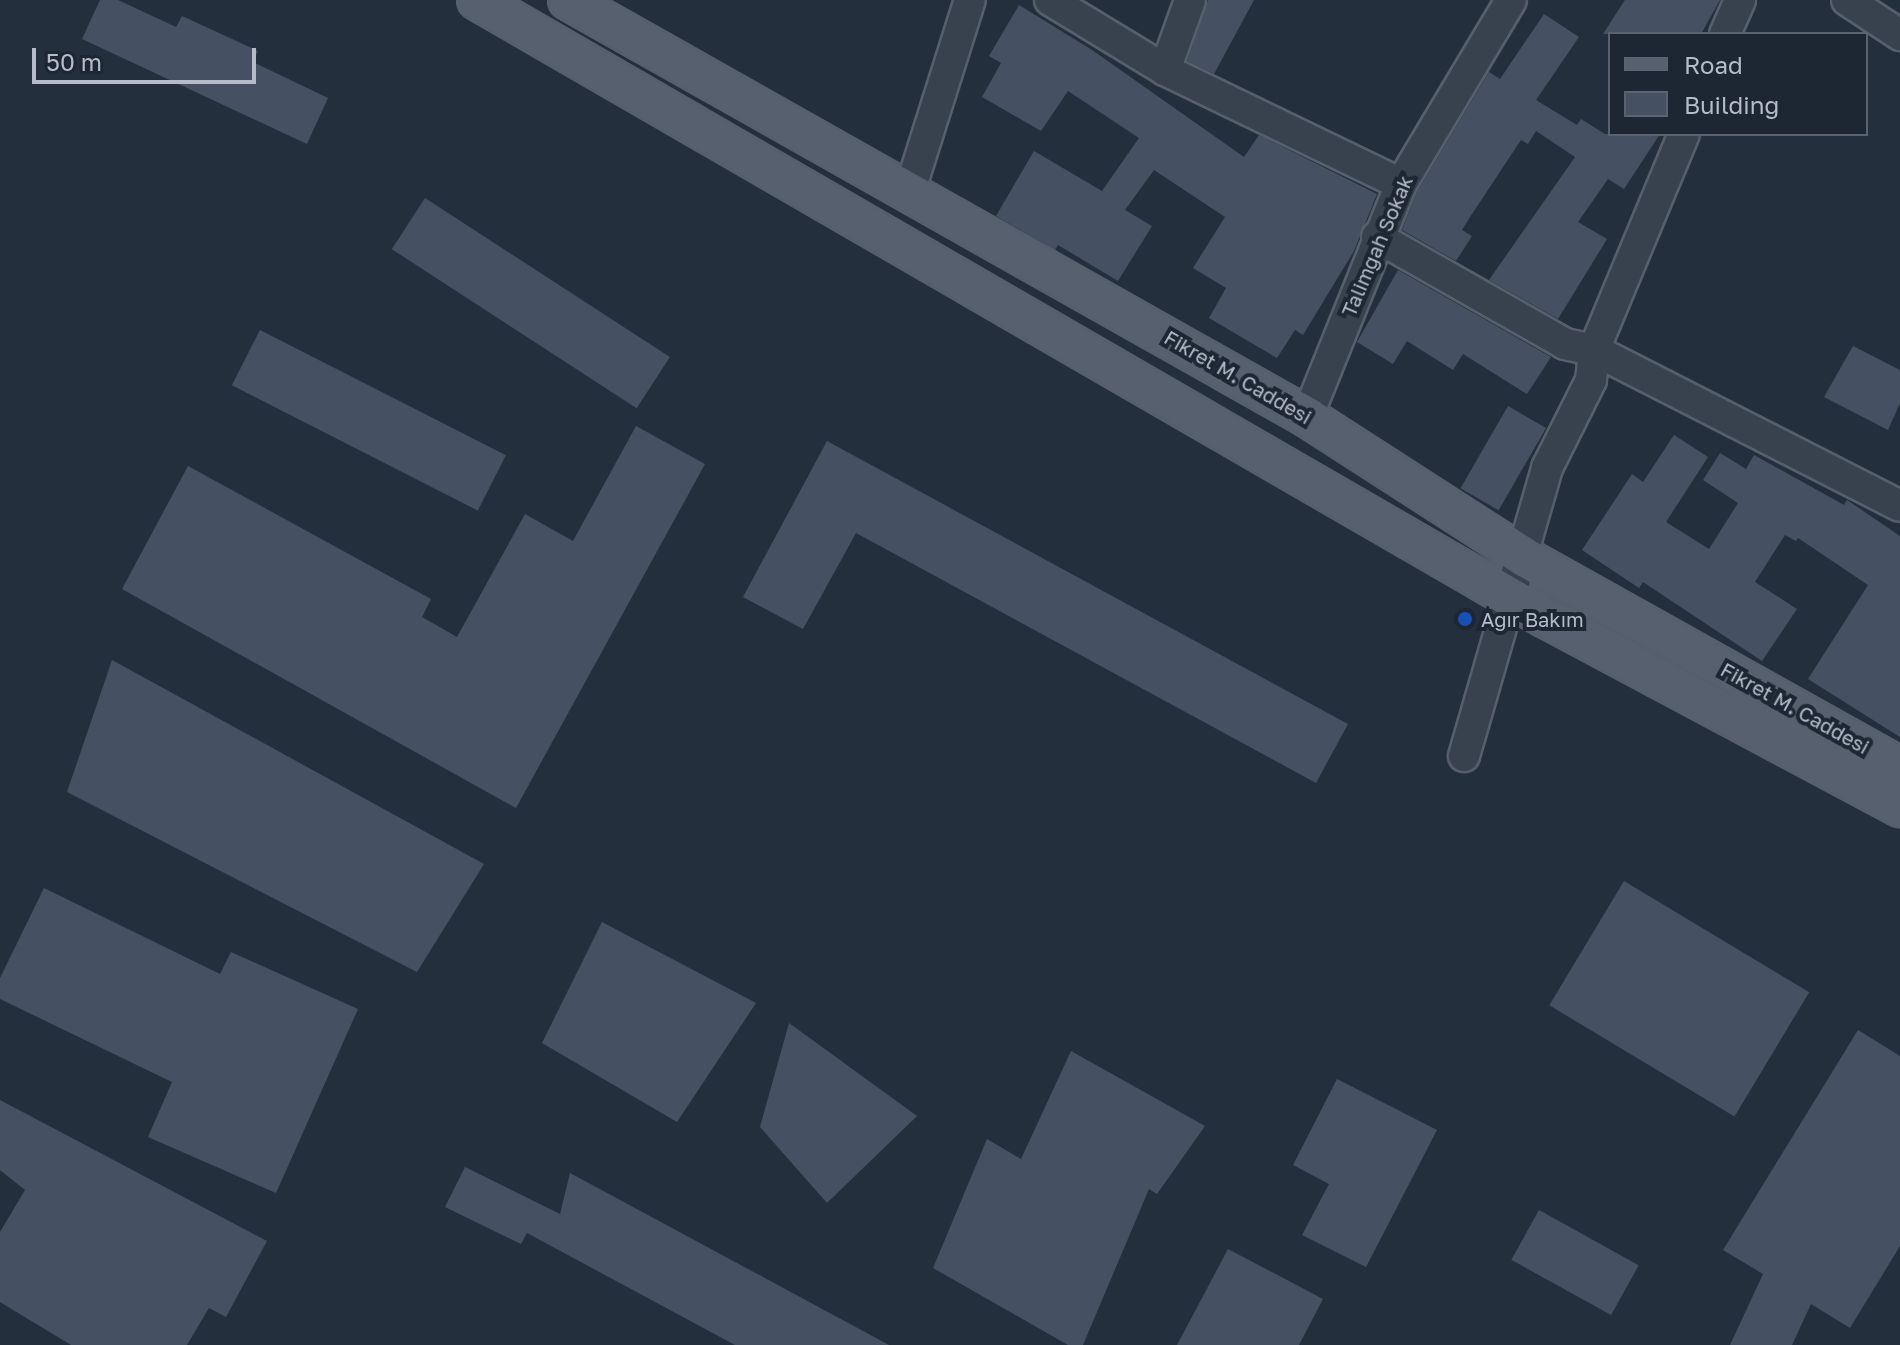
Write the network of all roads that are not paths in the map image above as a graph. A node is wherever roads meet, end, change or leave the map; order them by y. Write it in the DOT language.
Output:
graph roads {
  1 [pos="477,0"];
  2 [pos="568,0"];
  3 [pos="970,0"];
  4 [pos="1050,0"];
  5 [pos="1190,0"];
  6 [pos="1511,0"];
  7 [pos="1740,0"];
  8 [pos="1847,0"];
  9 [pos="1726,32"];
  10 [pos="1900,35"];
  11 [pos="1165,70"];
  12 [pos="1683,136"];
  13 [pos="1401,184"];
  14 [pos="909,193"];
  15 [pos="1377,237"];
  16 [pos="1594,350"];
  17 [pos="1307,417"];
  18 [pos="1900,506"];
  19 [pos="1524,557"];
  20 [pos="1511,598"];
  21 [pos="1464,756"];
  22 [pos="1900,767"];
  23 [pos="1900,807"];
  1 -- 20 [label="main road"];
  2 -- 14 [label="main road, Fikret M. Caddesi"];
  3 -- 14 [label="street"];
  4 -- 11 [label="street"];
  5 -- 11 [label="street"];
  6 -- 13 [label="street, Talimgah Sokak"];
  7 -- 9 [label="street"];
  8 -- 10 [label="street"];
  11 -- 13 [label="street"];
  12 -- 16 [label="street"];
  13 -- 15 [label="street, Talimgah Sokak"];
  14 -- 17 [label="main road, Fikret M. Caddesi"];
  15 -- 16 [label="street"];
  15 -- 17 [label="street, Talimgah Sokak"];
  16 -- 18 [label="street"];
  16 -- 19 [label="street"];
  17 -- 19 [label="main road, Fikret M. Caddesi"];
  19 -- 20 [label="street"];
  19 -- 22 [label="main road, Fikret M. Caddesi"];
  20 -- 21 [label="street"];
  20 -- 23 [label="main road"];
}
